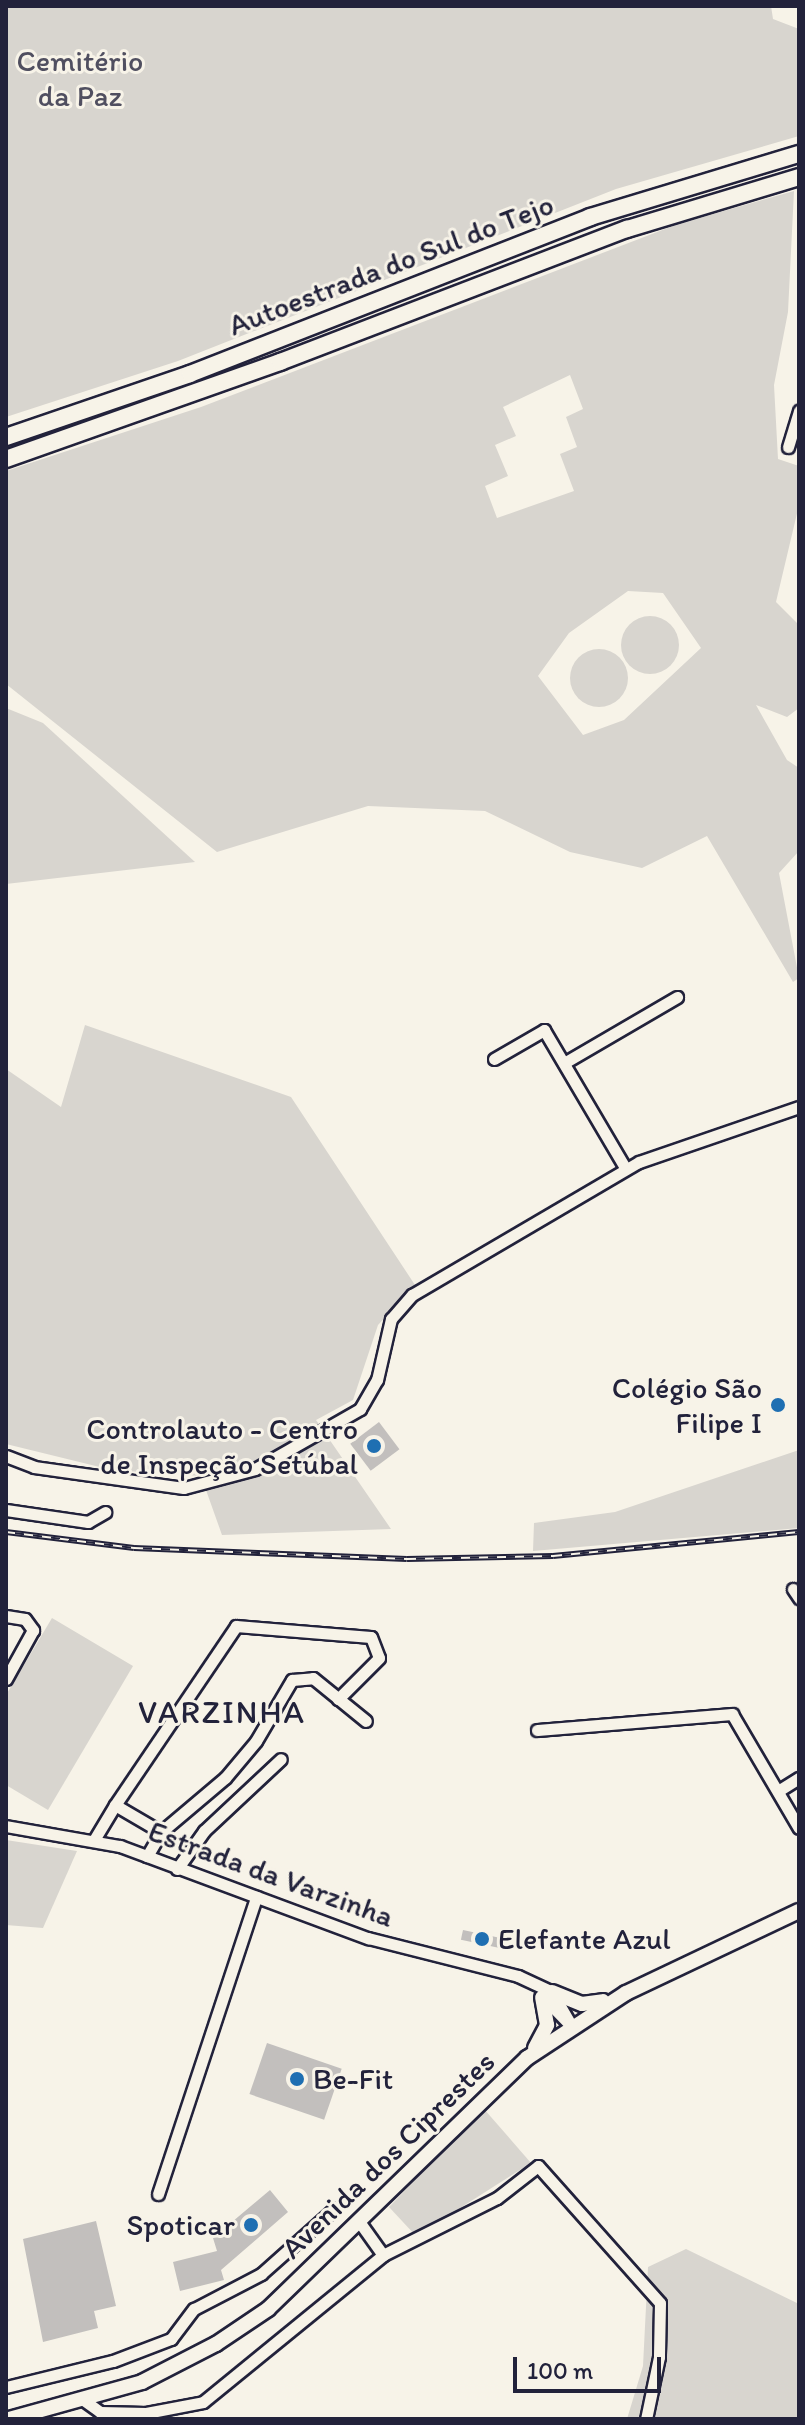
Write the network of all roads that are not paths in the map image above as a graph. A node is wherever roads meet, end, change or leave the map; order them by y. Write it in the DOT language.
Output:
graph roads {
  1 [pos="799,154"];
  2 [pos="799,177"];
  3 [pos="799,411"];
  4 [pos="6,437"];
  5 [pos="788,447"];
  6 [pos="6,459"];
  7 [pos="677,997"];
  8 [pos="494,1059"];
  9 [pos="564,1063"];
  10 [pos="799,1107"];
  11 [pos="626,1169"];
  12 [pos="6,1456"];
  13 [pos="6,1510"];
  14 [pos="105,1512"];
  15 [pos="6,1616"];
  16 [pos="6,1679"];
  17 [pos="338,1699"];
  18 [pos="366,1721"];
  19 [pos="537,1730"];
  20 [pos="281,1759"];
  21 [pos="799,1778"];
  22 [pos="778,1791"];
  23 [pos="115,1805"];
  24 [pos="6,1826"];
  25 [pos="799,1828"];
  26 [pos="161,1832"];
  27 [pos="94,1840"];
  28 [pos="147,1856"];
  29 [pos="177,1869"];
  30 [pos="256,1897"];
  31 [pos="799,1911"];
  32 [pos="626,1993"];
  33 [pos="547,1994"];
  34 [pos="572,2026"];
  35 [pos="527,2058"];
  36 [pos="158,2194"];
  37 [pos="334,2209"];
  38 [pos="358,2220"];
  39 [pos="383,2255"];
  40 [pos="6,2387"];
  41 [pos="85,2401"];
  42 [pos="9,2419"];
  43 [pos="646,2419"];
  1 -- 4 [label="highway, Autoestrada do Sul do Tejo"];
  2 -- 6 [label="highway, Autoestrada do Sul do Tejo"];
  3 -- 5 [label="street"];
  7 -- 9 [label="street"];
  8 -- 9 [label="street"];
  9 -- 11 [label="street"];
  10 -- 11 [label="street"];
  11 -- 12 [label="street"];
  13 -- 14 [label="street"];
  15 -- 16 [label="street"];
  17 -- 18 [label="street"];
  17 -- 23 [label="street"];
  17 -- 26 [label="street"];
  19 -- 22 [label="street"];
  20 -- 29 [label="street"];
  21 -- 22 [label="street"];
  22 -- 25 [label="street"];
  23 -- 26 [label="street"];
  23 -- 27 [label="street"];
  24 -- 27 [label="street, Estrada da Varzinha"];
  26 -- 28 [label="street"];
  27 -- 28 [label="street, Estrada da Varzinha"];
  28 -- 29 [label="street, Estrada da Varzinha"];
  29 -- 30 [label="street, Estrada da Varzinha"];
  30 -- 33 [label="street, Estrada da Varzinha"];
  30 -- 36 [label="street"];
  31 -- 32 [label="main road, Avenida dos Ciprestes"];
  32 -- 33 [label="main road"];
  32 -- 34 [label="main road, Avenida dos Ciprestes"];
  33 -- 34 [label="street"];
  33 -- 35 [label="main road"];
  34 -- 35 [label="main road, Avenida dos Ciprestes"];
  35 -- 38 [label="main road, Avenida dos Ciprestes"];
  37 -- 40 [label="street"];
  38 -- 39 [label="street"];
  38 -- 41 [label="main road, Avenida dos Ciprestes"];
  39 -- 41 [label="street"];
  39 -- 43 [label="street"];
  41 -- 42 [label="main road, Avenida dos Ciprestes"];
}
